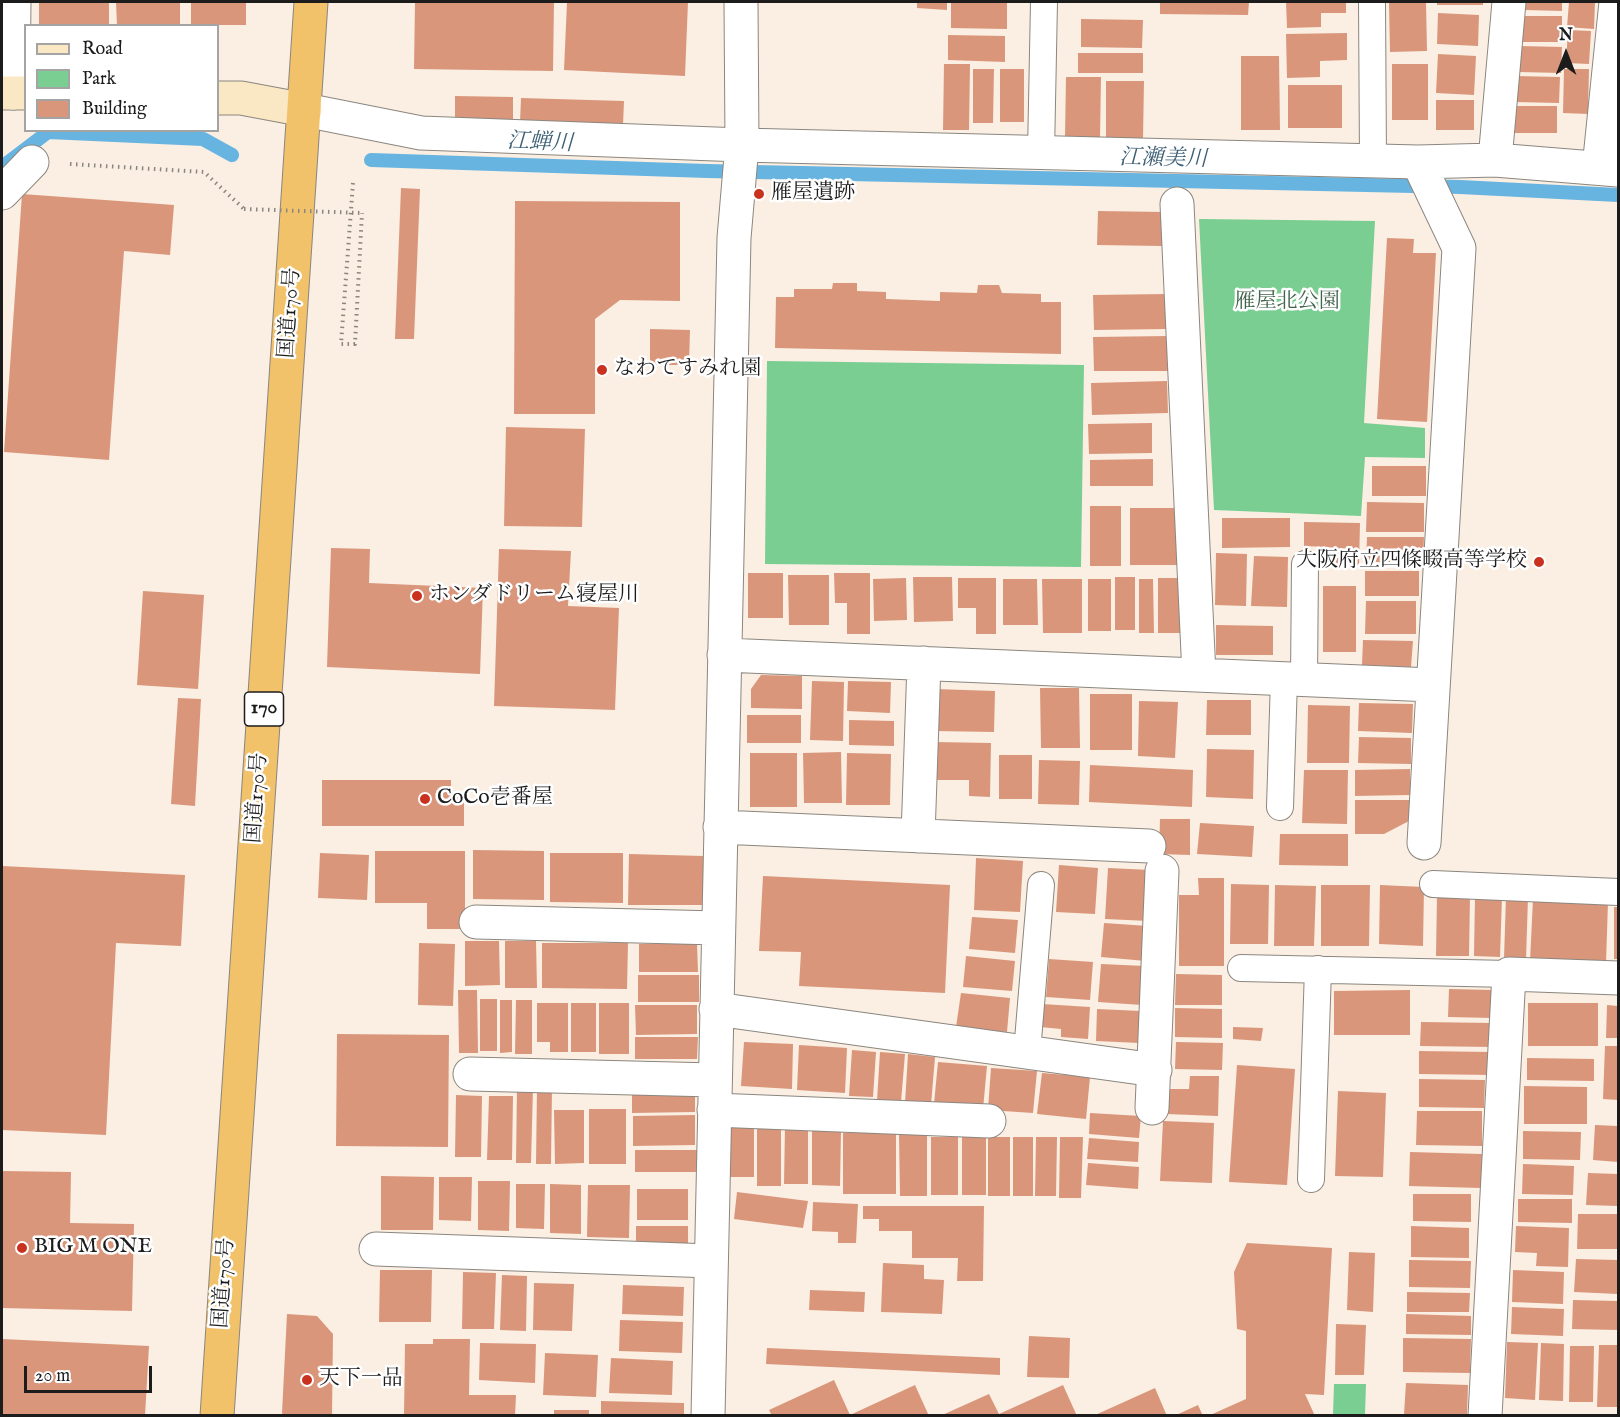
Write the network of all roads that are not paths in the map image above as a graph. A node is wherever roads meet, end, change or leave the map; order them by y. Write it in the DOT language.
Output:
graph roads {
  1 [pos="14,2"];
  2 [pos="311,2"];
  3 [pos="741,2"];
  4 [pos="1044,2"];
  5 [pos="1372,2"];
  6 [pos="1509,2"];
  7 [pos="1616,2"];
  8 [pos="13,93"];
  9 [pos="219,98"];
  10 [pos="304,110"];
  11 [pos="742,145"];
  12 [pos="1041,153"];
  13 [pos="1495,160"];
  14 [pos="1373,161"];
  15 [pos="32,162"];
  16 [pos="1418,162"];
  17 [pos="1609,169"];
  18 [pos="2,193"];
  19 [pos="1177,204"];
  20 [pos="1305,564"];
  21 [pos="724,655"];
  22 [pos="924,663"];
  23 [pos="1199,675"];
  24 [pos="1294,679"];
  25 [pos="1432,685"];
  26 [pos="1280,807"];
  27 [pos="720,827"];
  28 [pos="918,836"];
  29 [pos="1424,843"];
  30 [pos="1433,884"];
  31 [pos="1041,885"];
  32 [pos="1618,892"];
  33 [pos="476,922"];
  34 [pos="718,928"];
  35 [pos="1241,968"];
  36 [pos="1318,969"];
  37 [pos="1509,974"];
  38 [pos="1618,978"];
  39 [pos="716,1009"];
  40 [pos="1027,1052"];
  41 [pos="1155,1070"];
  42 [pos="470,1074"];
  43 [pos="714,1095"];
  44 [pos="1152,1108"];
  45 [pos="989,1121"];
  46 [pos="1311,1179"];
  47 [pos="376,1249"];
  48 [pos="711,1261"];
  49 [pos="217,1416"];
  50 [pos="708,1416"];
  51 [pos="1485,1416"];
  1 -- 8 [label="street"];
  2 -- 10 [label="highway, 国道170号 / 170"];
  3 -- 11 [label="street"];
  4 -- 12 [label="lane"];
  5 -- 14 [label="lane"];
  6 -- 13 [label="street"];
  7 -- 17 [label="street"];
  9 -- 10 [label="street"];
  10 -- 11 [label="street"];
  10 -- 49 [label="highway, 国道170号 / 170"];
  11 -- 12 [label="street"];
  11 -- 21 [label="street"];
  12 -- 14 [label="street"];
  13 -- 16 [label="street"];
  13 -- 17 [label="street"];
  14 -- 16 [label="street"];
  15 -- 18 [label="street"];
  16 -- 25 [label="street"];
  19 -- 23 [label="street"];
  20 -- 24 [label="lane"];
  21 -- 22 [label="street"];
  21 -- 27 [label="street"];
  22 -- 23 [label="street"];
  22 -- 28 [label="street"];
  23 -- 24 [label="street"];
  24 -- 25 [label="street"];
  24 -- 26 [label="lane"];
  25 -- 29 [label="street"];
  27 -- 28 [label="street"];
  27 -- 34 [label="street"];
  28 -- 41 [label="street"];
  30 -- 32 [label="lane"];
  31 -- 40 [label="lane"];
  33 -- 34 [label="street"];
  34 -- 39 [label="street"];
  35 -- 36 [label="lane"];
  36 -- 37 [label="lane"];
  36 -- 46 [label="lane"];
  37 -- 38 [label="street"];
  37 -- 51 [label="street"];
  39 -- 40 [label="street"];
  39 -- 43 [label="street"];
  40 -- 41 [label="street"];
  41 -- 44 [label="street"];
  42 -- 43 [label="street"];
  43 -- 45 [label="street"];
  43 -- 48 [label="street"];
  47 -- 48 [label="street"];
  48 -- 50 [label="street"];
}
